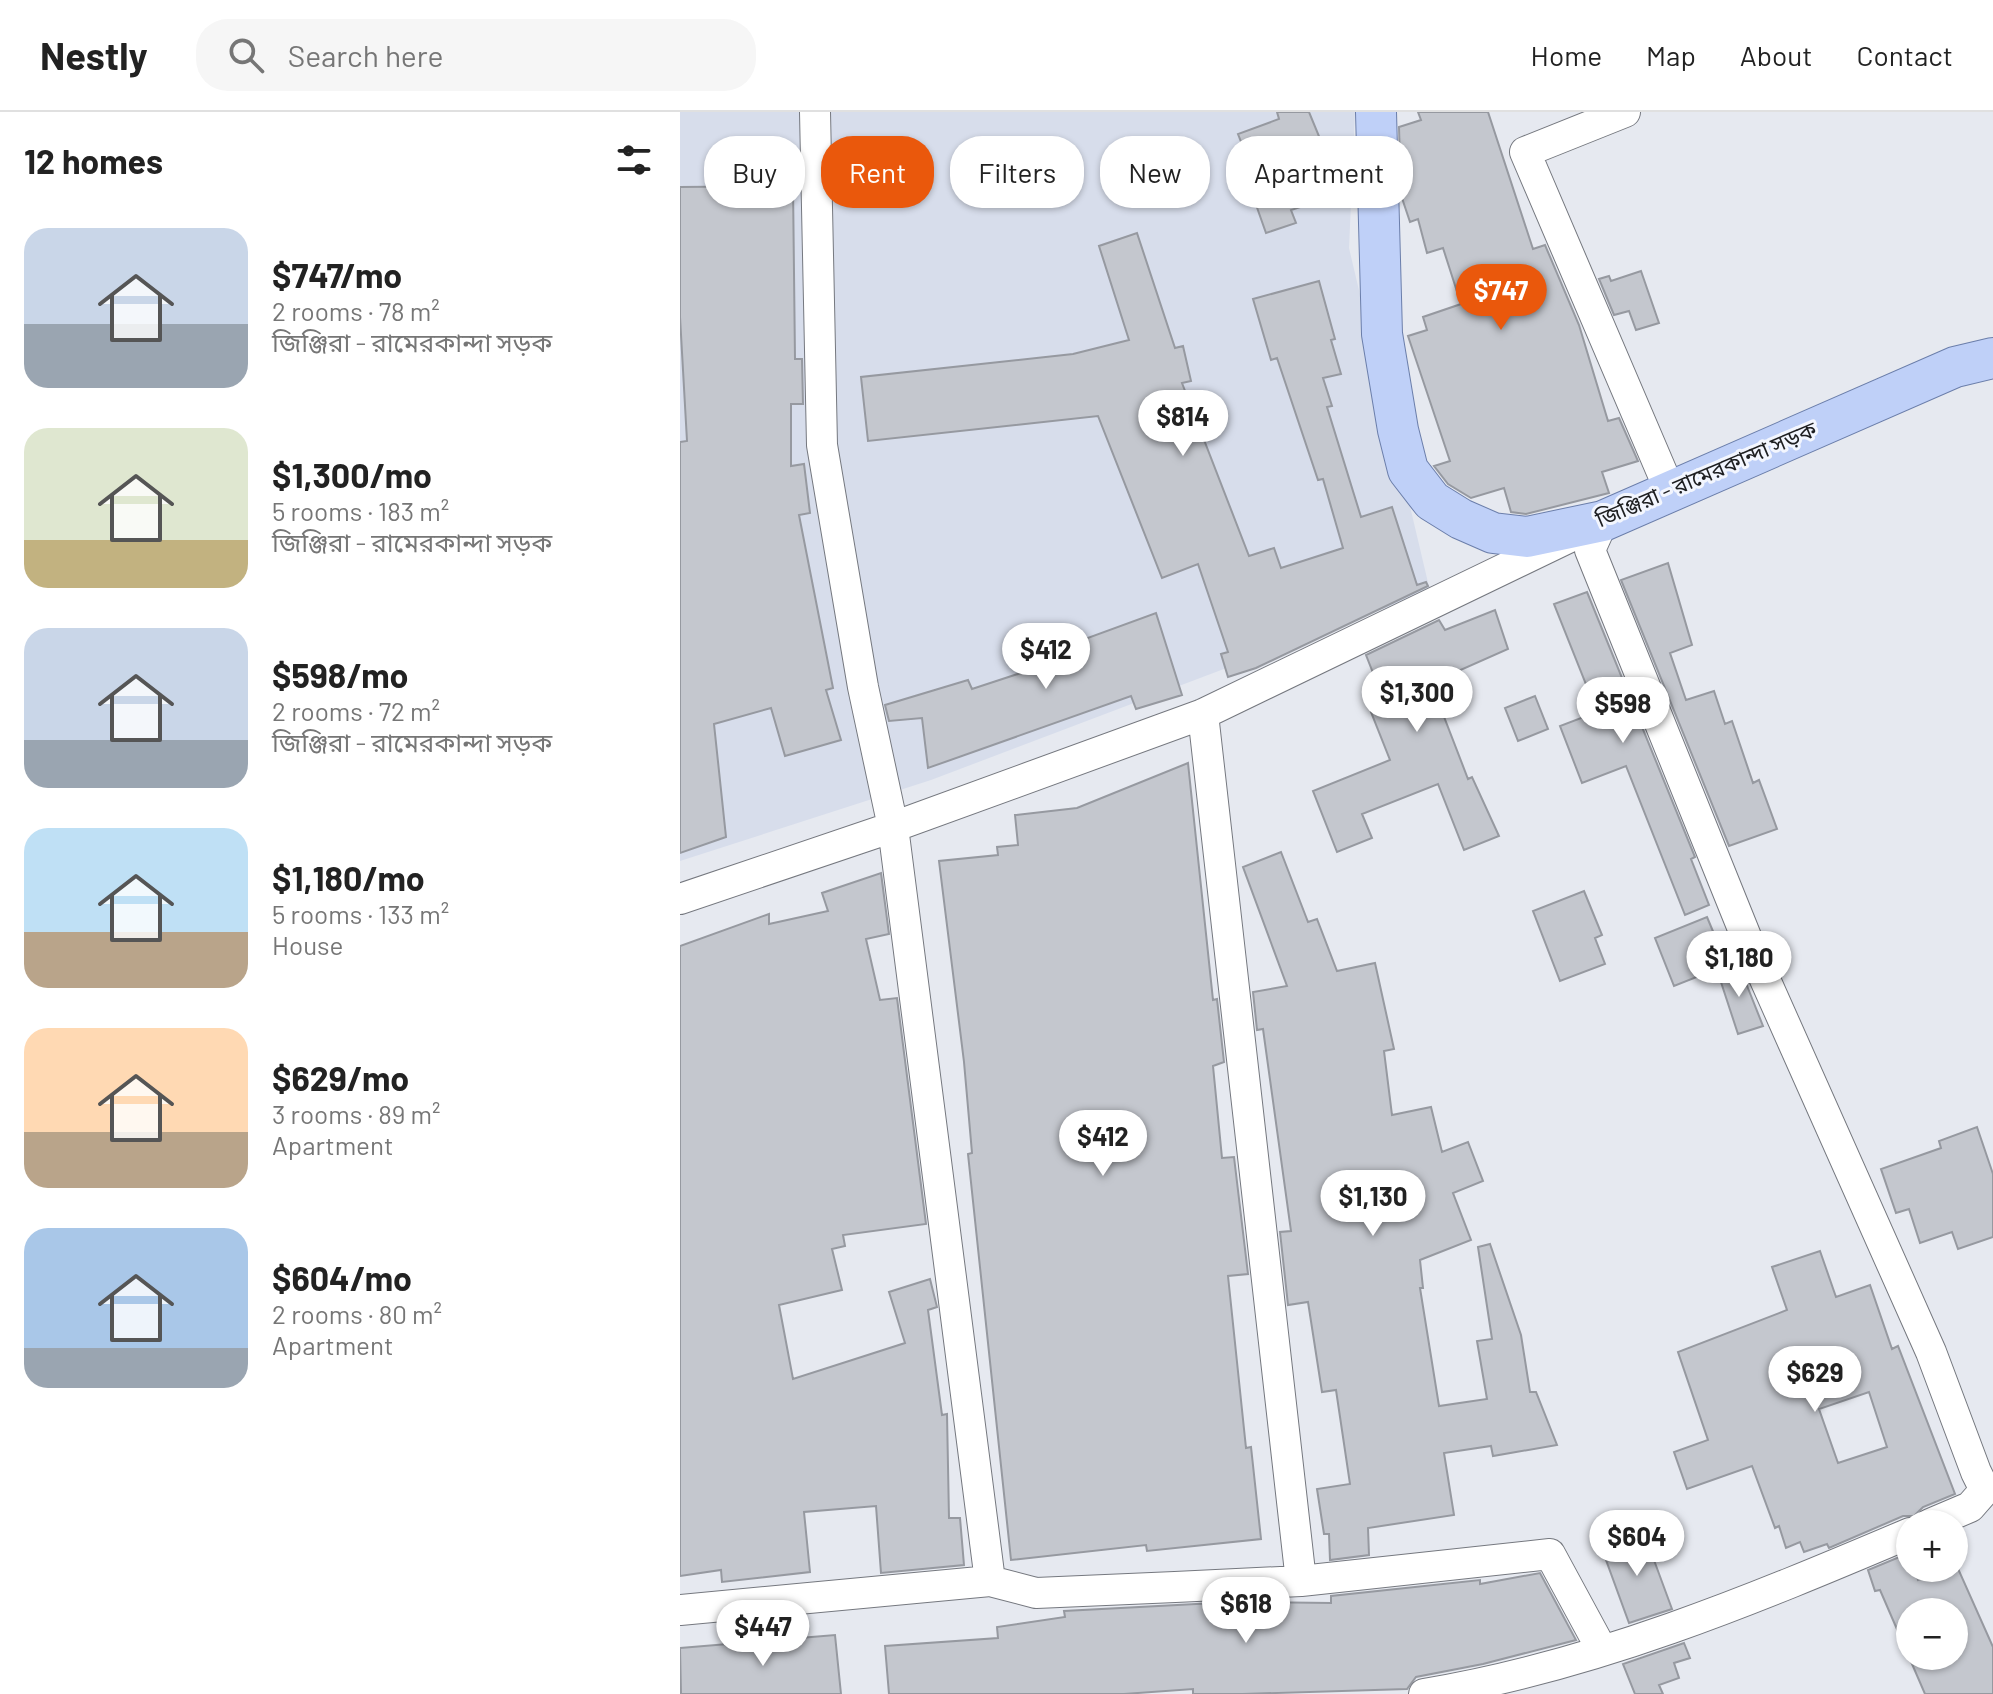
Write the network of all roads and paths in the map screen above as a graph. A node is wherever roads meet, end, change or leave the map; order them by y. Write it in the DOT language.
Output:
graph roads {
  1 [pos="815,112"];
  2 [pos="1376,112"];
  3 [pos="1625,112"];
  4 [pos="1993,358"];
  5 [pos="1670,491"];
  6 [pos="1603,521"];
  7 [pos="1203,714"];
  8 [pos="893,827"];
  9 [pos="680,899"];
  10 [pos="1989,1489"];
  11 [pos="1963,1510"];
  12 [pos="1896,1539"];
  13 [pos="990,1581"];
  14 [pos="1301,1581"];
  15 [pos="680,1610"];
  16 [pos="1602,1650"];
  17 [pos="1424,1694"];
  1 -- 8 [label="street"];
  2 -- 6 [label="main road, জিঞ্জিরা - রামেরকান্দা সড়ক"];
  3 -- 5 [label="street"];
  4 -- 5 [label="main road, জিঞ্জিরা - রামেরকান্দা সড়ক"];
  5 -- 6 [label="main road, জিঞ্জিরা - রামেরকান্দা সড়ক"];
  6 -- 7 [label="street"];
  6 -- 10 [label="street"];
  7 -- 8 [label="street"];
  7 -- 14 [label="street"];
  8 -- 9 [label="street"];
  8 -- 13 [label="street"];
  10 -- 11 [label="street"];
  12 -- 16 [label="street"];
  13 -- 14 [label="street"];
  13 -- 15 [label="street"];
  14 -- 16 [label="street"];
  16 -- 17 [label="street"];
}
